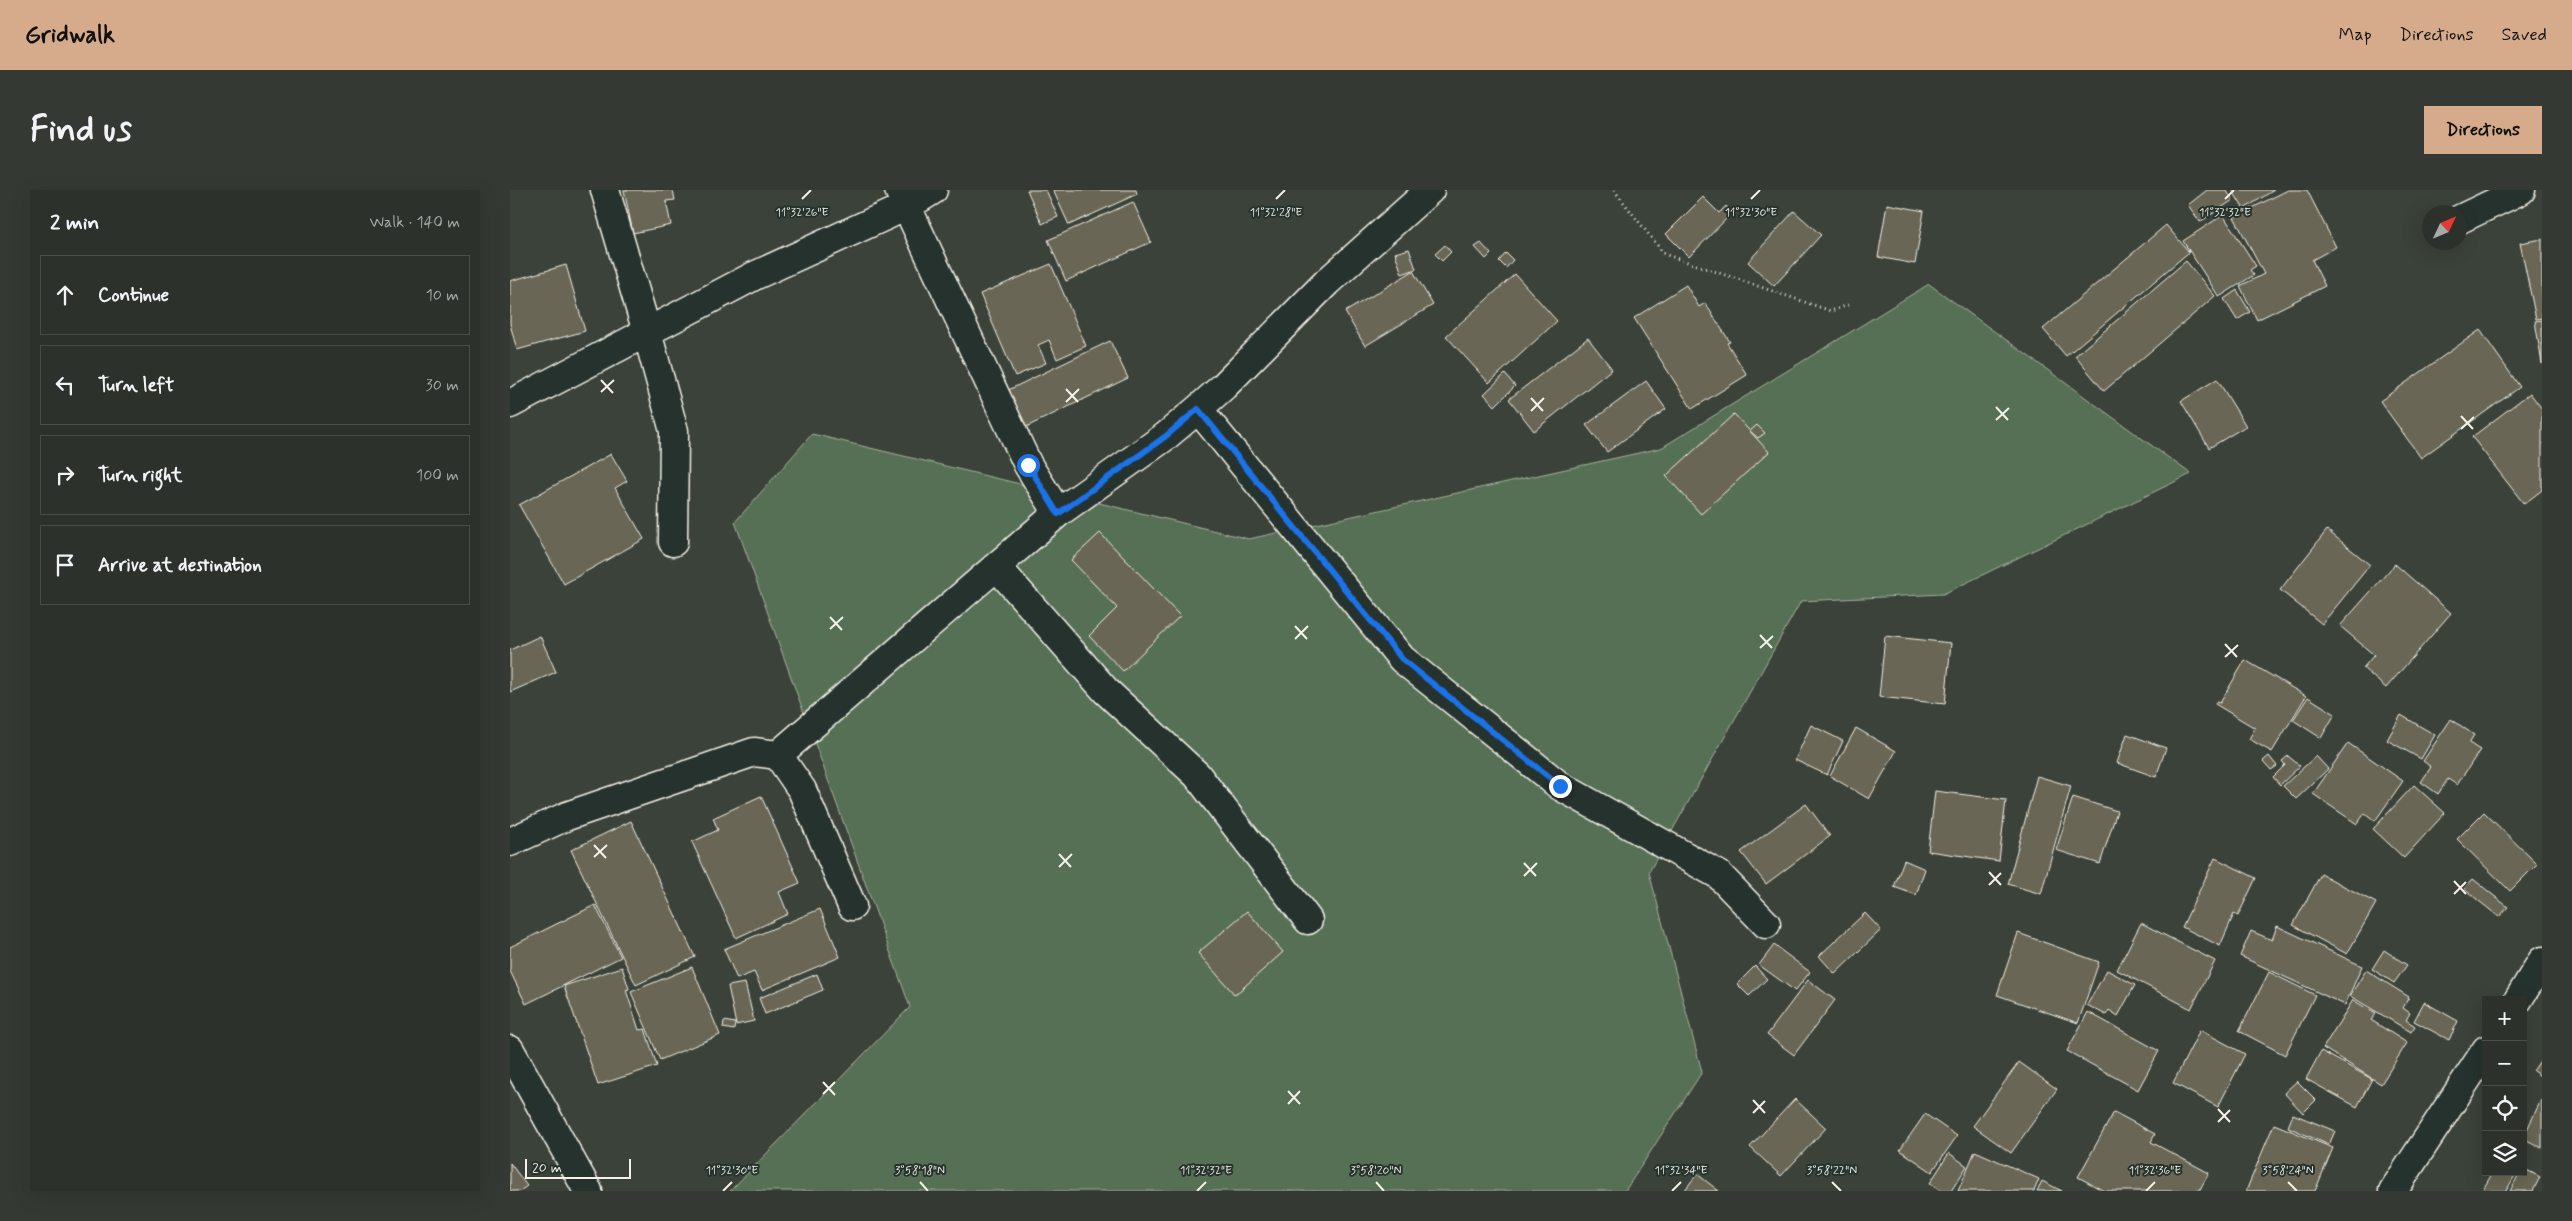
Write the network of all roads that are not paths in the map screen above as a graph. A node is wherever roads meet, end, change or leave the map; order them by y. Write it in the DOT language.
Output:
graph roads {
  1 [pos="604,190"];
  2 [pos="933,190"];
  3 [pos="1430,190"];
  4 [pos="2521,190"];
  5 [pos="903,198"];
  6 [pos="2467,216"];
  7 [pos="647,332"];
  8 [pos="510,404"];
  9 [pos="1198,409"];
  10 [pos="1058,514"];
  11 [pos="673,542"];
  12 [pos="997,567"];
  13 [pos="778,755"];
  14 [pos="510,842"];
  15 [pos="852,906"];
  16 [pos="1308,920"];
  17 [pos="1766,924"];
  18 [pos="2542,961"];
  19 [pos="2520,996"];
  20 [pos="510,1050"];
  21 [pos="2482,1056"];
  22 [pos="588,1191"];
  23 [pos="2393,1191"];
  1 -- 7 [label="main road"];
  2 -- 5 [label="main road"];
  3 -- 9 [label="main road"];
  4 -- 6 [label="main road"];
  5 -- 7 [label="main road"];
  5 -- 10 [label="main road"];
  7 -- 8 [label="main road"];
  7 -- 11 [label="main road"];
  9 -- 10 [label="main road"];
  9 -- 17 [label="main road"];
  10 -- 12 [label="main road"];
  12 -- 13 [label="main road"];
  12 -- 16 [label="main road"];
  13 -- 14 [label="main road"];
  13 -- 15 [label="main road"];
  18 -- 19 [label="main road"];
  20 -- 22 [label="main road"];
  21 -- 23 [label="main road"];
}
